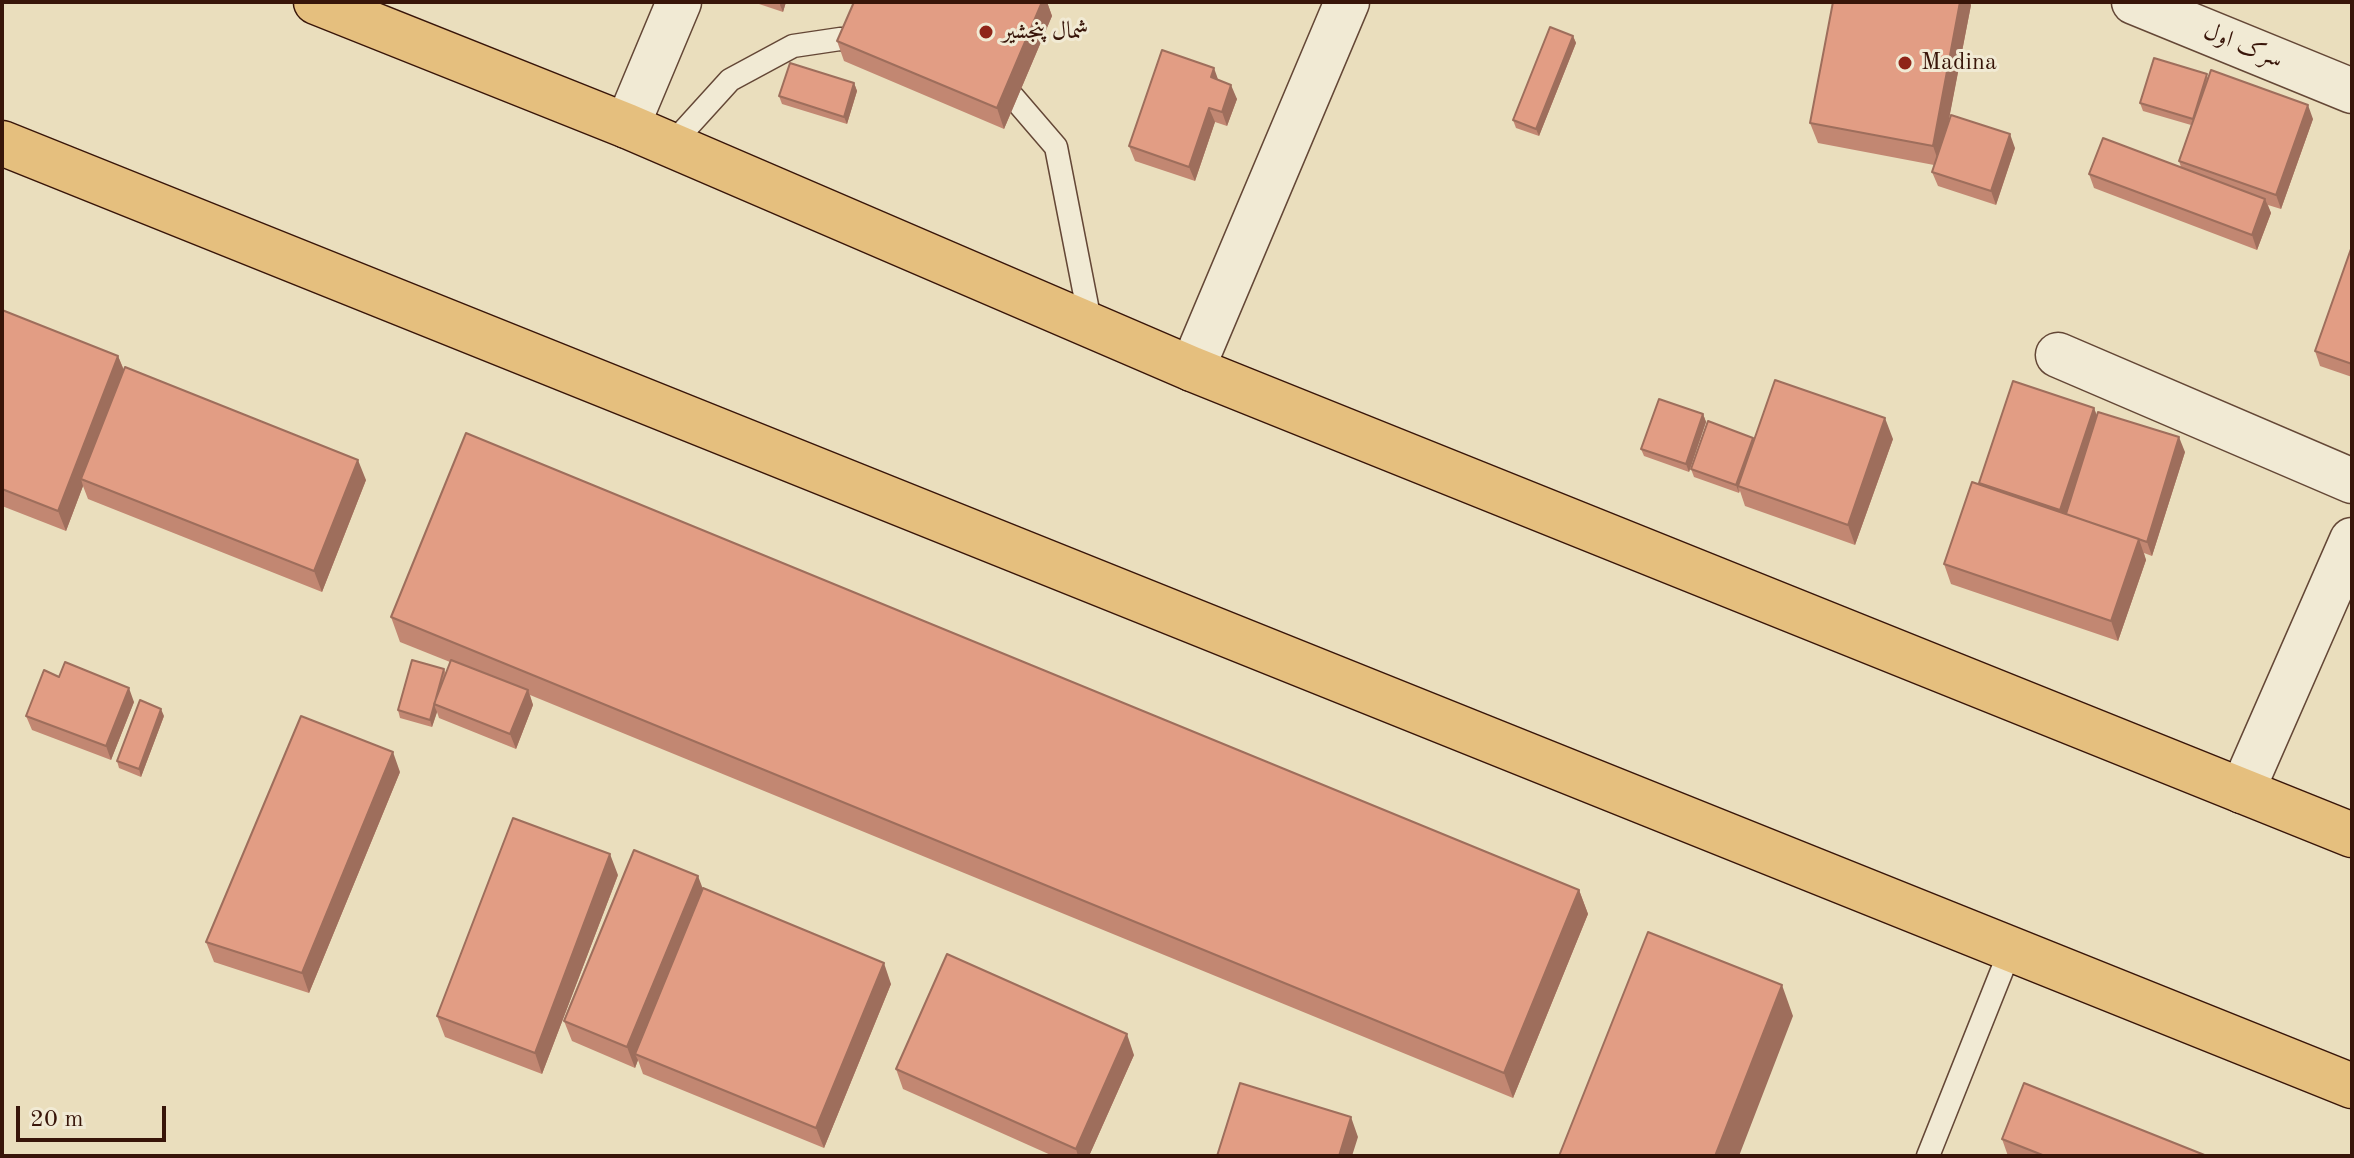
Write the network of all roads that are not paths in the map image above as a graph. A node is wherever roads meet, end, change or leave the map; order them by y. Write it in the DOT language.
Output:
graph roads {
  1 [pos="316,2"];
  2 [pos="679,2"];
  3 [pos="1347,2"];
  4 [pos="2134,2"];
  5 [pos="891,44"];
  6 [pos="975,77"];
  7 [pos="2352,91"];
  8 [pos="627,126"];
  9 [pos="2,143"];
  10 [pos="671,145"];
  11 [pos="1091,326"];
  12 [pos="2058,355"];
  13 [pos="1192,369"];
  14 [pos="2352,481"];
  15 [pos="2352,540"];
  16 [pos="2242,791"];
  17 [pos="2352,835"];
  18 [pos="2011,948"];
  19 [pos="2352,1086"];
  20 [pos="1928,1156"];
  1 -- 8 [label="main road"];
  2 -- 8 [label="street"];
  3 -- 13 [label="street"];
  4 -- 7 [label="street, سرک‌ اول"];
  5 -- 10 [label="lane"];
  6 -- 11 [label="lane"];
  8 -- 10 [label="main road"];
  9 -- 18 [label="main road"];
  10 -- 11 [label="main road"];
  11 -- 13 [label="main road"];
  12 -- 14 [label="street"];
  13 -- 16 [label="main road"];
  15 -- 16 [label="street"];
  16 -- 17 [label="main road"];
  18 -- 19 [label="main road"];
  18 -- 20 [label="lane"];
}
